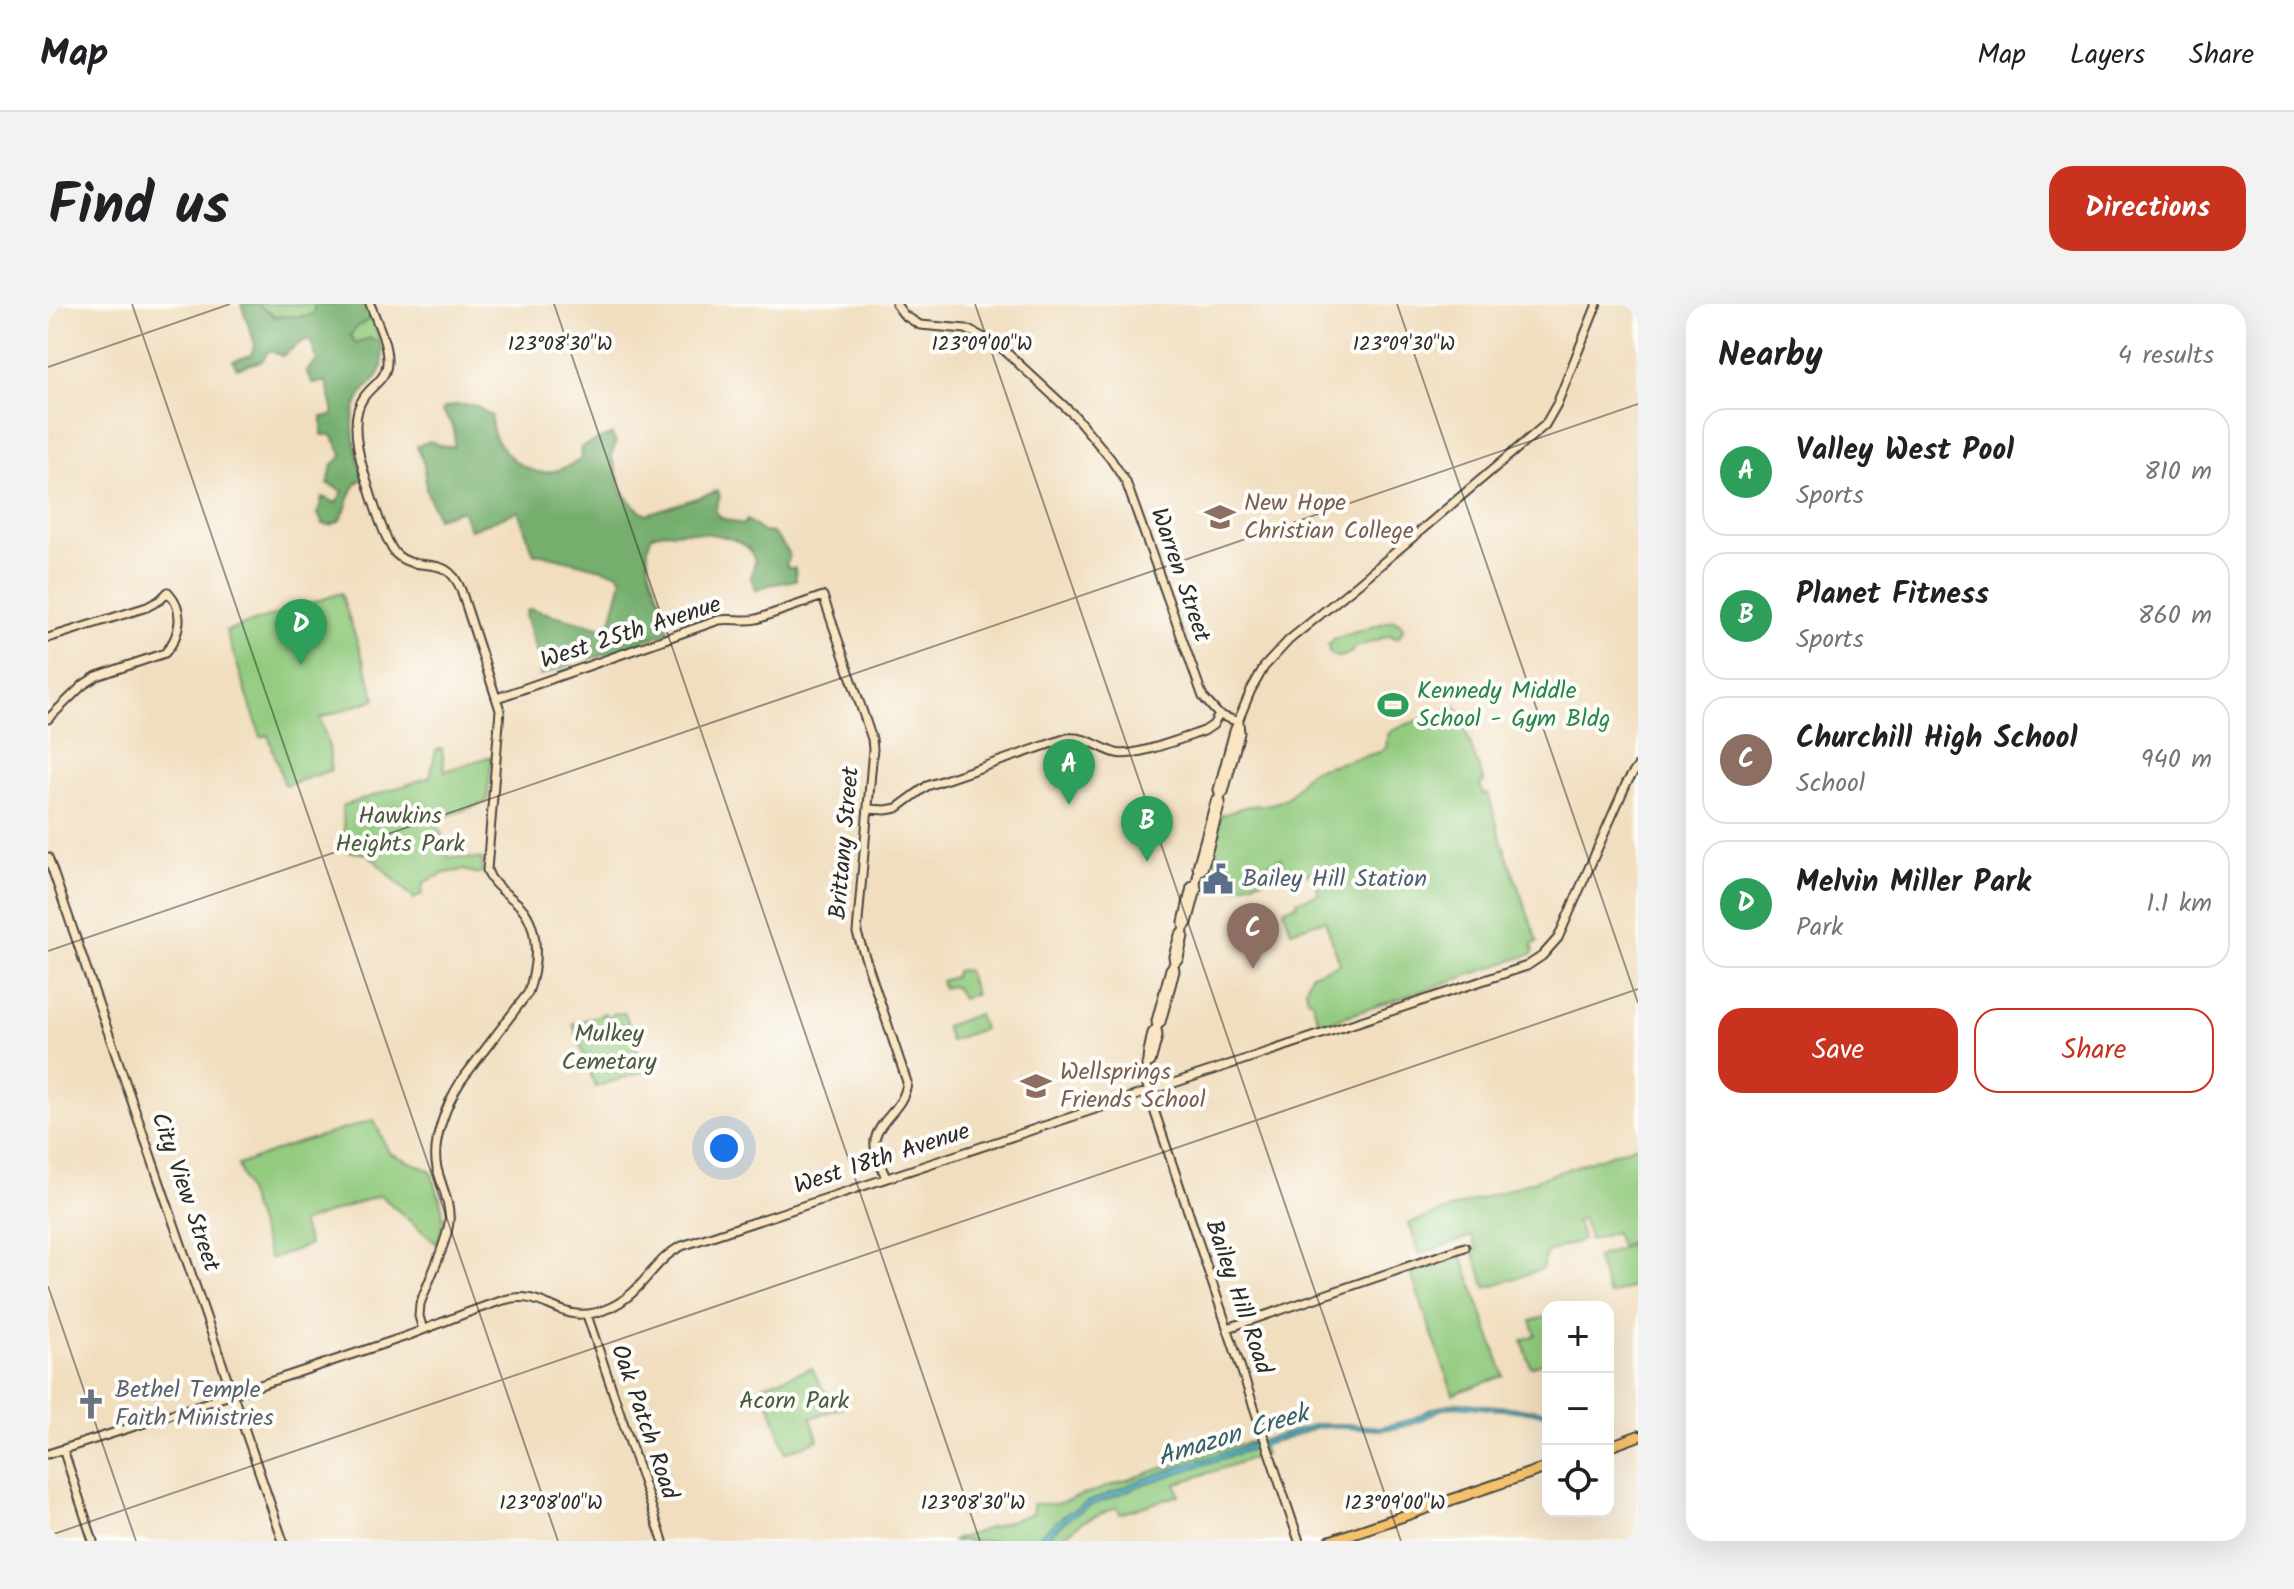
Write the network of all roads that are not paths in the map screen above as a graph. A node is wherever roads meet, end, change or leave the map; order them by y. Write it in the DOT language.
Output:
graph roads {
  1 [pos="370,304"];
  2 [pos="896,304"];
  3 [pos="1597,304"];
  4 [pos="823,596"];
  5 [pos="48,638"];
  6 [pos="497,698"];
  7 [pos="1219,715"];
  8 [pos="48,719"];
  9 [pos="1239,722"];
  10 [pos="1638,766"];
  11 [pos="868,809"];
  12 [pos="48,857"];
  13 [pos="1148,1092"];
  14 [pos="886,1178"];
  15 [pos="1465,1247"];
  16 [pos="587,1315"];
  17 [pos="1228,1328"];
  18 [pos="423,1330"];
  19 [pos="233,1394"];
  20 [pos="1638,1436"];
  21 [pos="1613,1445"];
  22 [pos="63,1449"];
  23 [pos="48,1454"];
  24 [pos="1542,1469"];
  25 [pos="93,1541"];
  26 [pos="283,1541"];
  27 [pos="663,1541"];
  28 [pos="1299,1541"];
  29 [pos="1330,1541"];
  1 -- 6 [label="street"];
  2 -- 7 [label="street, Warren Street"];
  3 -- 9 [label="street, Bailey Hill Road"];
  4 -- 6 [label="street, West 25th Avenue"];
  4 -- 11 [label="street, Brittany Street"];
  5 -- 8 [label="street"];
  6 -- 18 [label="street"];
  7 -- 9 [label="street"];
  7 -- 11 [label="street"];
  9 -- 13 [label="street, Bailey Hill Road"];
  10 -- 13 [label="street, West 18th Avenue"];
  11 -- 14 [label="street, Brittany Street"];
  12 -- 19 [label="street, City View Street"];
  13 -- 14 [label="street, West 18th Avenue"];
  13 -- 17 [label="street, Bailey Hill Road"];
  14 -- 16 [label="street, West 18th Avenue"];
  15 -- 17 [label="street"];
  16 -- 18 [label="street"];
  16 -- 27 [label="street, Oak Patch Road"];
  17 -- 28 [label="street, Bailey Hill Road"];
  18 -- 19 [label="street"];
  19 -- 22 [label="street"];
  19 -- 26 [label="street, City View Street"];
  20 -- 21 [label="main road"];
  22 -- 23 [label="street"];
  22 -- 25 [label="street"];
  24 -- 29 [label="main road"];
}
